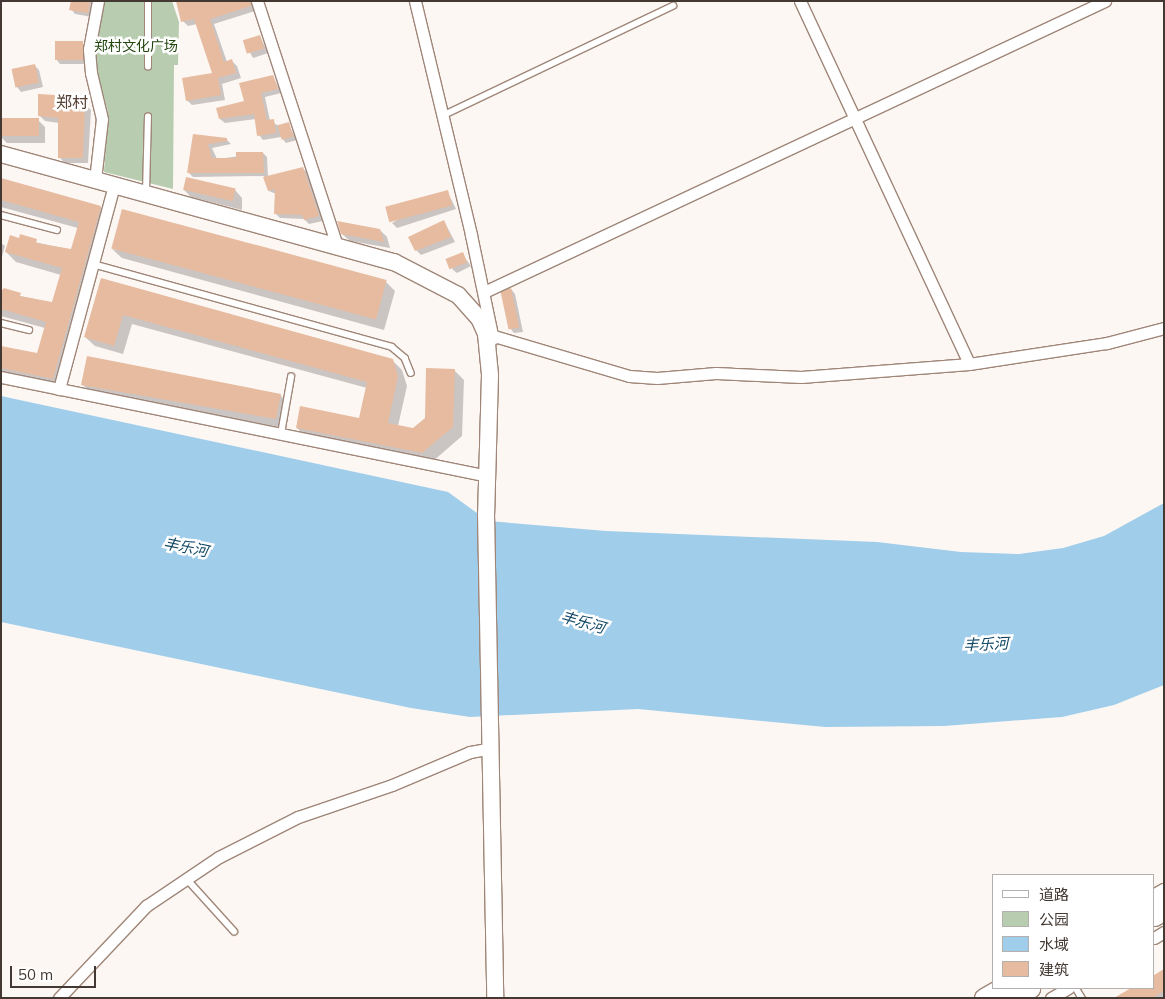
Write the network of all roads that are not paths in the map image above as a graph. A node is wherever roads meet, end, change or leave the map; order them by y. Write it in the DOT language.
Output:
graph roads {
  1 [pos="98,1"];
  2 [pos="148,1"];
  3 [pos="257,1"];
  4 [pos="415,1"];
  5 [pos="800,1"];
  6 [pos="1105,1"];
  7 [pos="673,6"];
  8 [pos="148,66"];
  9 [pos="442,116"];
  10 [pos="148,117"];
  11 [pos="854,118"];
  12 [pos="1,154"];
  13 [pos="95,180"];
  14 [pos="114,185"];
  15 [pos="146,194"];
  16 [pos="1,215"];
  17 [pos="57,230"];
  18 [pos="337,246"];
  19 [pos="93,264"];
  20 [pos="484,292"];
  21 [pos="1,323"];
  22 [pos="1164,328"];
  23 [pos="29,330"];
  24 [pos="494,336"];
  25 [pos="489,353"];
  26 [pos="969,364"];
  27 [pos="411,373"];
  28 [pos="1,377"];
  29 [pos="291,377"];
  30 [pos="59,390"];
  31 [pos="281,435"];
  32 [pos="487,476"];
  33 [pos="492,748"];
  34 [pos="186,878"];
  35 [pos="234,931"];
  36 [pos="999,989"];
  37 [pos="1028,989"];
  38 [pos="1066,989"];
  39 [pos="59,998"];
  40 [pos="495,998"];
  41 [pos="984,998"];
  42 [pos="1013,998"];
  43 [pos="1051,998"];
  1 -- 13 [label="street"];
  2 -- 8 [label="lane"];
  3 -- 18 [label="street"];
  4 -- 9 [label="street"];
  5 -- 11 [label="street"];
  6 -- 11 [label="street"];
  7 -- 9 [label="lane"];
  9 -- 20 [label="street"];
  10 -- 15 [label="lane"];
  11 -- 20 [label="street"];
  11 -- 26 [label="street"];
  12 -- 13 [label="main road"];
  13 -- 14 [label="main road"];
  14 -- 15 [label="main road"];
  14 -- 19 [label="street"];
  15 -- 18 [label="main road"];
  16 -- 17 [label="lane"];
  18 -- 25 [label="main road"];
  19 -- 27 [label="lane"];
  19 -- 30 [label="street"];
  20 -- 24 [label="street"];
  21 -- 23 [label="lane"];
  22 -- 26 [label="street"];
  24 -- 25 [label="street"];
  24 -- 26 [label="street"];
  25 -- 32 [label="main road"];
  28 -- 30 [label="street"];
  29 -- 31 [label="lane"];
  30 -- 31 [label="street"];
  31 -- 32 [label="street"];
  32 -- 33 [label="main road"];
  33 -- 34 [label="street"];
  33 -- 40 [label="main road"];
  34 -- 35 [label="lane"];
  34 -- 39 [label="street"];
  36 -- 41 [label="highway"];
  37 -- 42 [label="highway"];
  38 -- 43 [label="street"];
}
